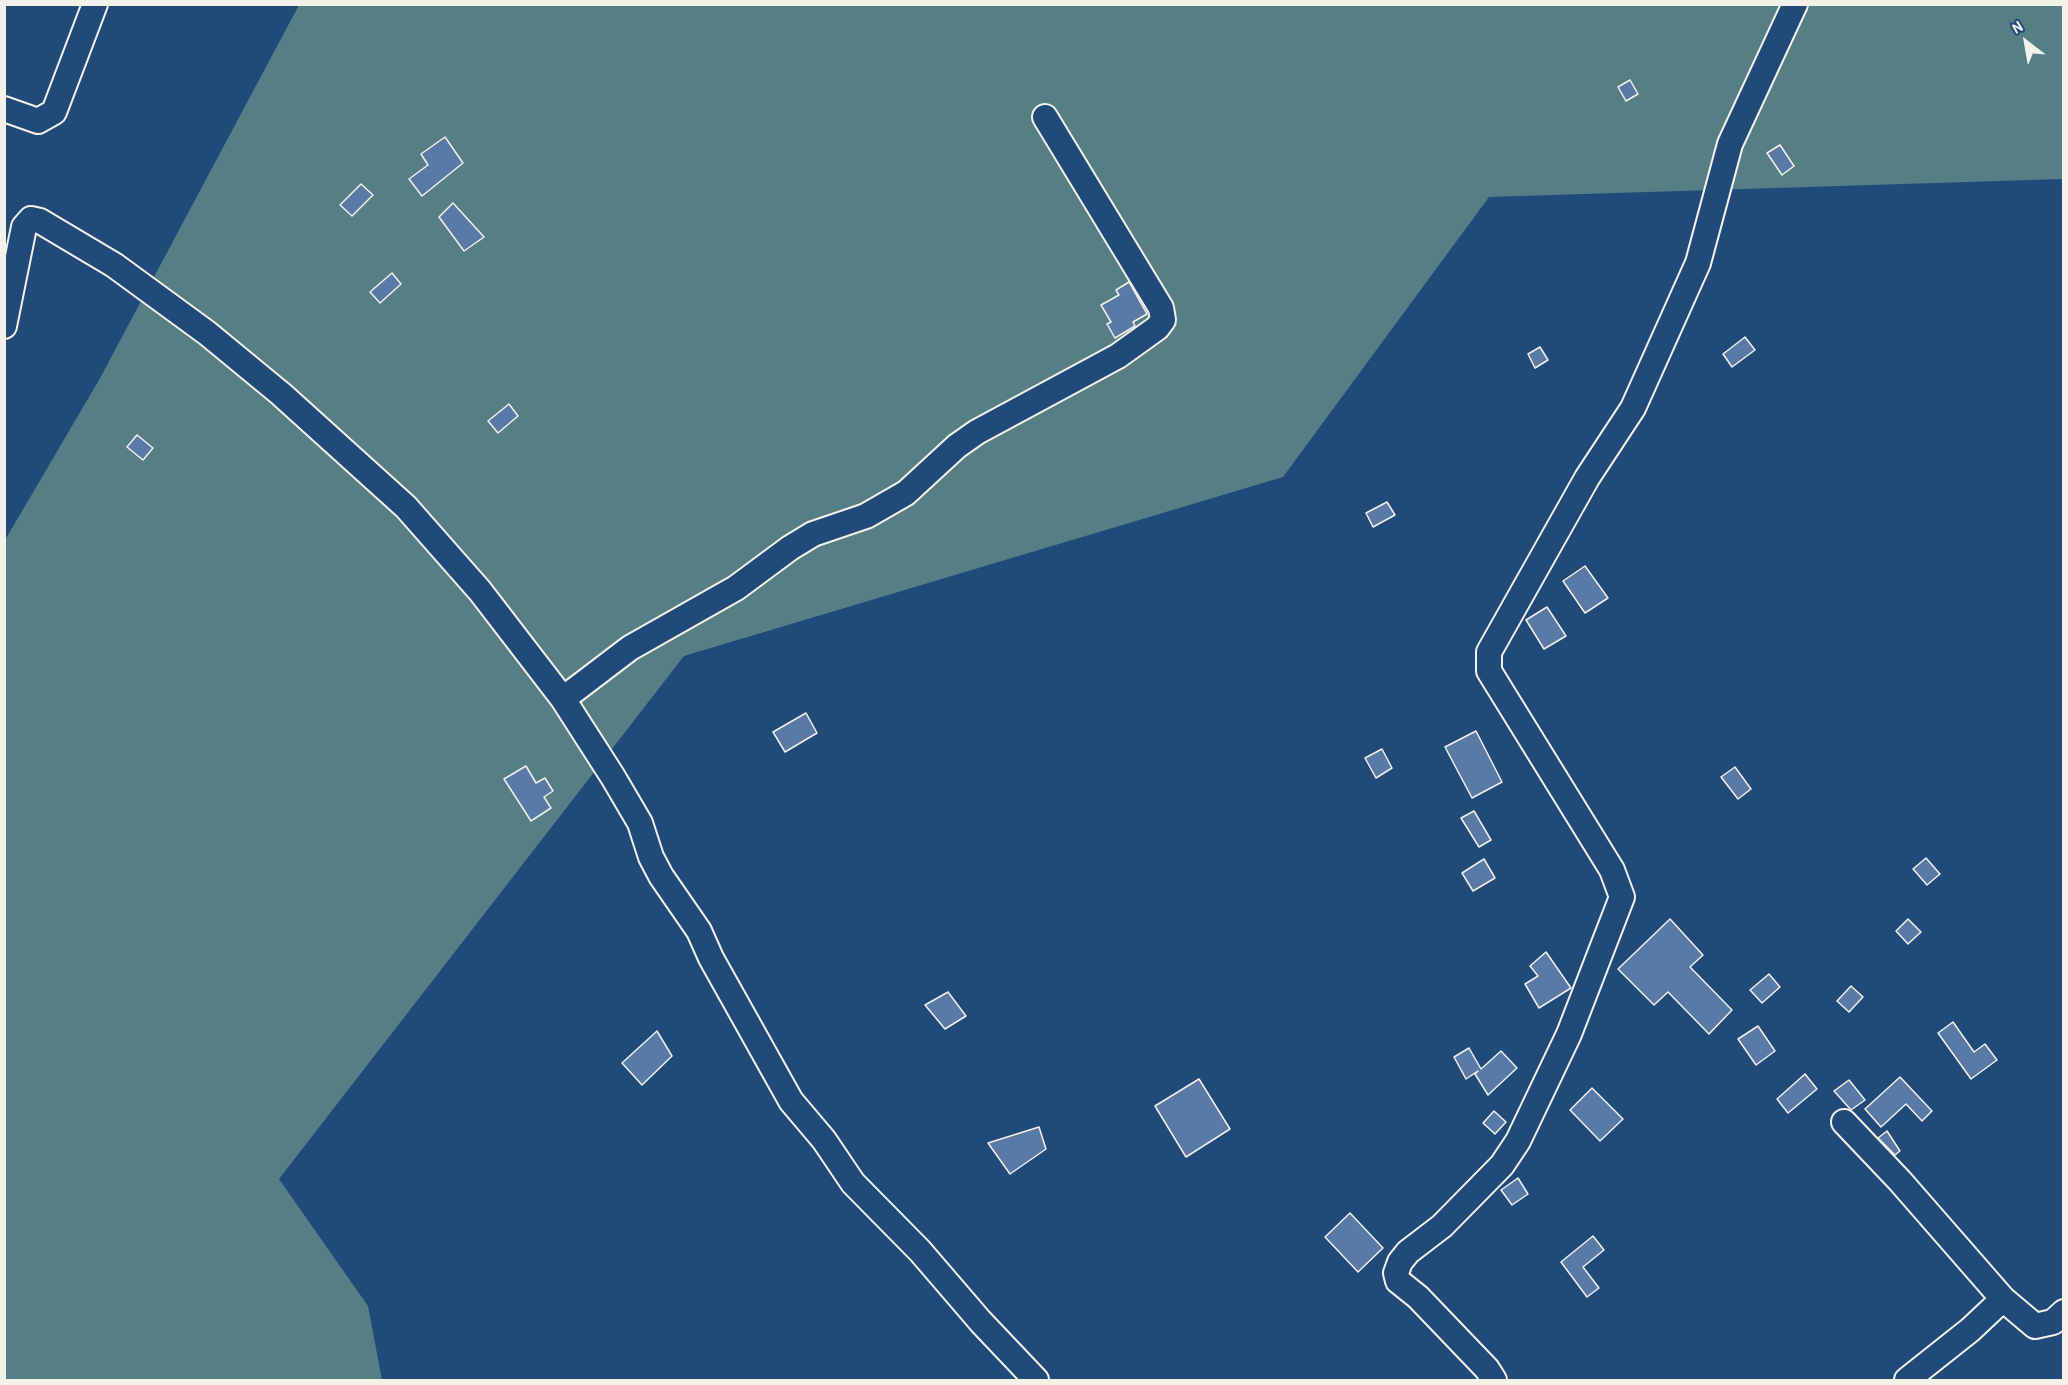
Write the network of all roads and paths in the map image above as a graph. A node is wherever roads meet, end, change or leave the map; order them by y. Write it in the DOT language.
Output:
graph roads {
  1 [pos="95,4"];
  2 [pos="1795,4"];
  3 [pos="14,112"];
  4 [pos="1045,117"];
  5 [pos="4,326"];
  6 [pos="563,699"];
  7 [pos="1844,1122"];
  8 [pos="2003,1299"];
  9 [pos="2064,1312"];
  10 [pos="1036,1380"];
  11 [pos="1494,1380"];
  12 [pos="1907,1380"];
  1 -- 3 [label="street"];
  2 -- 11 [label="street"];
  4 -- 6 [label="street"];
  5 -- 6 [label="street"];
  6 -- 10 [label="street"];
  7 -- 8 [label="street"];
  8 -- 9 [label="street"];
  8 -- 12 [label="street"];
}
